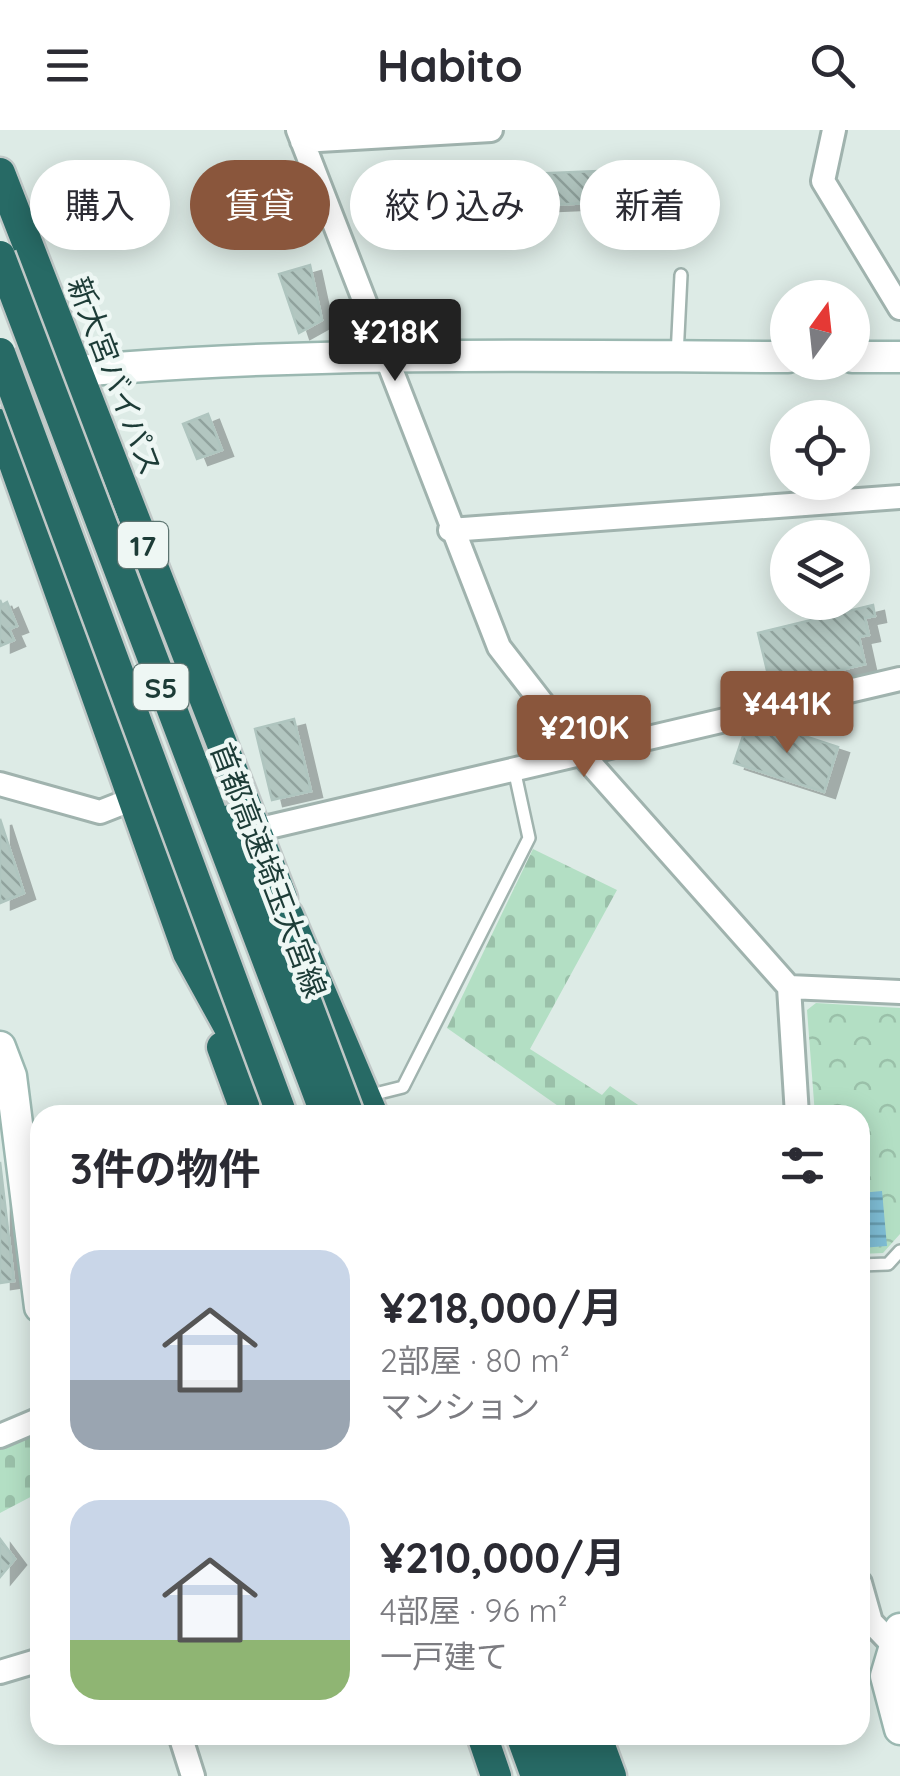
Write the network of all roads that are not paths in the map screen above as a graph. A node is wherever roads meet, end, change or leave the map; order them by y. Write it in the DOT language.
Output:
graph roads {
  1 [pos="491,130"];
  2 [pos="834,130"];
  3 [pos="300,136"];
  4 [pos="0,174"];
  5 [pos="0,256"];
  6 [pos="681,275"];
  7 [pos="900,308"];
  8 [pos="0,353"];
  9 [pos="382,354"];
  10 [pos="677,356"];
  11 [pos="770,357"];
  12 [pos="870,357"];
  13 [pos="900,358"];
  14 [pos="74,370"];
  15 [pos="0,378"];
  16 [pos="0,424"];
  17 [pos="900,496"];
  18 [pos="450,530"];
  19 [pos="900,679"];
  20 [pos="160,684"];
  21 [pos="126,693"];
  22 [pos="581,754"];
  23 [pos="514,769"];
  24 [pos="0,784"];
  25 [pos="133,799"];
  26 [pos="256,830"];
  27 [pos="288,915"];
  28 [pos="188,953"];
  29 [pos="788,987"];
  30 [pos="900,992"];
  31 [pos="0,1047"];
  32 [pos="243,1105"];
  33 [pos="259,1105"];
  34 [pos="274,1105"];
  35 [pos="276,1105"];
  36 [pos="324,1105"];
  37 [pos="326,1105"];
  38 [pos="361,1105"];
  39 [pos="361,1105"];
  40 [pos="370,1105"];
  41 [pos="796,1105"];
  42 [pos="30,1227"];
  43 [pos="900,1250"];
  44 [pos="870,1264"];
  45 [pos="30,1423"];
  46 [pos="0,1436"];
  47 [pos="870,1619"];
  48 [pos="897,1638"];
  49 [pos="30,1663"];
  50 [pos="0,1672"];
  51 [pos="900,1729"];
  52 [pos="183,1745"];
  53 [pos="465,1745"];
  54 [pos="485,1745"];
  55 [pos="512,1745"];
  56 [pos="525,1745"];
  57 [pos="538,1745"];
  58 [pos="555,1745"];
  59 [pos="577,1745"];
  60 [pos="600,1745"];
  61 [pos="193,1776"];
  62 [pos="476,1776"];
  63 [pos="496,1776"];
  64 [pos="523,1776"];
  65 [pos="536,1776"];
  66 [pos="550,1776"];
  67 [pos="566,1776"];
  68 [pos="588,1776"];
  69 [pos="612,1776"];
  1 -- 3 [label="street"];
  2 -- 7 [label="street"];
  3 -- 9 [label="street"];
  4 -- 14 [label="highway, 新大宮バイパス / 17"];
  5 -- 20 [label="highway, 首都高速埼玉大宮線 / S5, bridge"];
  6 -- 10 [label="lane"];
  8 -- 21 [label="highway, S5, bridge"];
  9 -- 10 [label="street"];
  9 -- 14 [label="street"];
  9 -- 18 [label="street"];
  10 -- 11 [label="street"];
  12 -- 13 [label="street"];
  14 -- 15 [label="street"];
  14 -- 26 [label="highway, 新大宮バイパス / 17"];
  16 -- 25 [label="highway"];
  17 -- 18 [label="street"];
  18 -- 22 [label="street"];
  19 -- 22 [label="street"];
  20 -- 36 [label="highway, 首都高速埼玉大宮線 / S5, bridge"];
  20 -- 38 [label="highway, bridge"];
  21 -- 33 [label="highway, bridge"];
  21 -- 35 [label="highway, S5, bridge"];
  22 -- 23 [label="street"];
  22 -- 29 [label="street"];
  23 -- 26 [label="street"];
  23 -- 40 [label="lane"];
  24 -- 25 [label="street"];
  25 -- 28 [label="highway"];
  26 -- 27 [label="highway, 新大宮バイパス / 17"];
  27 -- 37 [label="highway, 新大宮バイパス / 17"];
  27 -- 39 [label="highway, 17"];
  28 -- 32 [label="highway"];
  28 -- 34 [label="highway"];
  29 -- 30 [label="street"];
  29 -- 41 [label="street"];
  31 -- 42 [label="street"];
  43 -- 44 [label="lane"];
  45 -- 46 [label="street"];
  47 -- 48 [label="street"];
  48 -- 51 [label="street"];
  49 -- 50 [label="street"];
  52 -- 61 [label="street"];
  53 -- 62 [label="highway"];
  54 -- 63 [label="highway"];
  55 -- 64 [label="highway"];
  56 -- 65 [label="highway"];
  57 -- 66 [label="highway"];
  58 -- 67 [label="highway"];
  59 -- 68 [label="highway"];
  60 -- 69 [label="highway"];
}
